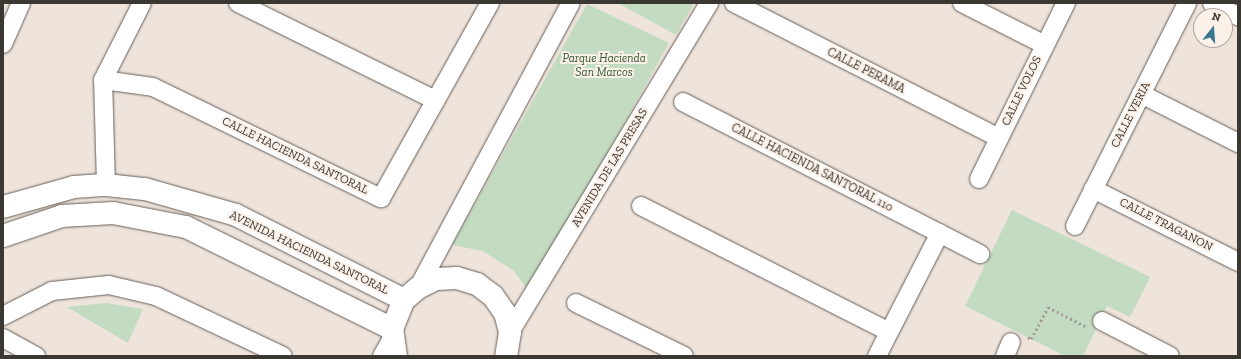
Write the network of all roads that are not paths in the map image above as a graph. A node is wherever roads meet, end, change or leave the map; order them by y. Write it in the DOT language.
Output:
graph roads {
  1 [pos="142,3"];
  2 [pos="238,3"];
  3 [pos="571,3"];
  4 [pos="709,3"];
  5 [pos="734,3"];
  6 [pos="962,3"];
  7 [pos="1066,3"];
  8 [pos="1187,3"];
  9 [pos="1212,3"];
  10 [pos="487,4"];
  11 [pos="13,9"];
  12 [pos="1238,16"];
  13 [pos="3,44"];
  14 [pos="1045,45"];
  15 [pos="103,80"];
  16 [pos="1141,94"];
  17 [pos="435,100"];
  18 [pos="684,102"];
  19 [pos="999,138"];
  20 [pos="1238,143"];
  21 [pos="979,179"];
  22 [pos="106,185"];
  23 [pos="1093,189"];
  24 [pos="641,206"];
  25 [pos="3,207"];
  26 [pos="1075,226"];
  27 [pos="940,233"];
  28 [pos="3,236"];
  29 [pos="980,254"];
  30 [pos="1238,262"];
  31 [pos="411,294"];
  32 [pos="576,303"];
  33 [pos="3,316"];
  34 [pos="1102,321"];
  35 [pos="890,332"];
  36 [pos="3,338"];
  37 [pos="391,345"];
  38 [pos="511,349"];
  39 [pos="36,356"];
  40 [pos="283,356"];
  41 [pos="684,356"];
  42 [pos="877,356"];
  43 [pos="1170,356"];
  1 -- 15 [label="street"];
  2 -- 17 [label="street"];
  3 -- 31 [label="street"];
  4 -- 38 [label="street, AVENIDA DE LAS PRESAS"];
  5 -- 19 [label="street, CALLE PERAMA"];
  6 -- 14 [label="street"];
  7 -- 14 [label="street, CALLE VOLOS"];
  8 -- 16 [label="street, CALLE VERIA"];
  9 -- 12 [label="street"];
  10 -- 17 [label="street, CALLE HACIENDA SANTORAL"];
  11 -- 13 [label="street"];
  14 -- 19 [label="street, CALLE VOLOS"];
  15 -- 17 [label="street, CALLE HACIENDA SANTORAL"];
  15 -- 22 [label="street"];
  16 -- 20 [label="street"];
  16 -- 23 [label="street, CALLE VERIA"];
  18 -- 27 [label="street, CALLE HACIENDA SANTORAL 110"];
  19 -- 21 [label="street, CALLE VOLOS"];
  22 -- 25 [label="street, AVENIDA HACIENDA SANTORAL"];
  22 -- 31 [label="street, AVENIDA HACIENDA SANTORAL"];
  23 -- 26 [label="street, CALLE VERIA"];
  23 -- 30 [label="street, CALLE TRAGANON"];
  24 -- 35 [label="street"];
  27 -- 29 [label="street, CALLE HACIENDA SANTORAL 110"];
  27 -- 35 [label="street"];
  28 -- 37 [label="street"];
  31 -- 37 [label="street"];
  31 -- 38 [label="street"];
  32 -- 41 [label="street"];
  33 -- 40 [label="street"];
  34 -- 43 [label="street"];
  35 -- 42 [label="street"];
  36 -- 39 [label="street"];
}
